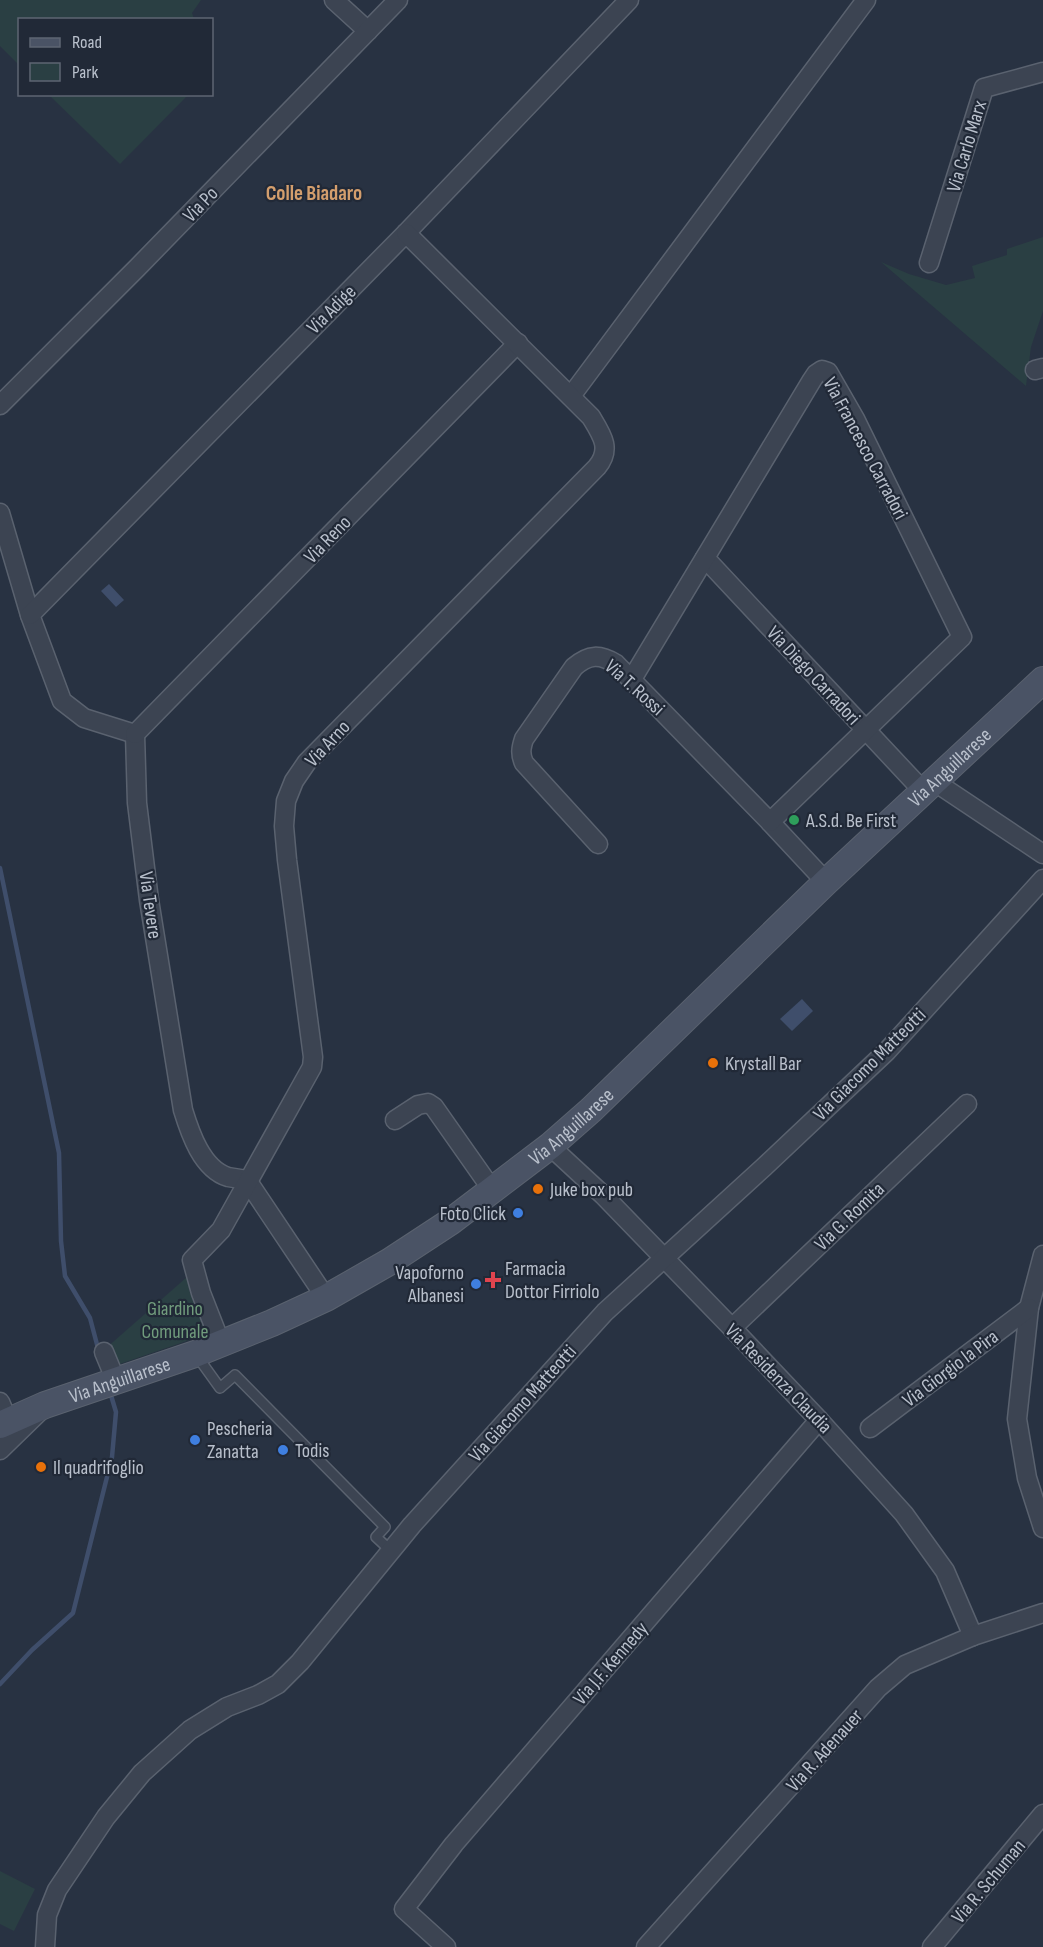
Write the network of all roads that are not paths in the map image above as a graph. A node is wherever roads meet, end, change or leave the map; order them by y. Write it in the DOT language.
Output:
graph roads {
  1 [pos="334,0"];
  2 [pos="398,0"];
  3 [pos="628,0"];
  4 [pos="866,0"];
  5 [pos="368,31"];
  6 [pos="1043,72"];
  7 [pos="406,233"];
  8 [pos="929,263"];
  9 [pos="518,343"];
  10 [pos="571,396"];
  11 [pos="0,405"];
  12 [pos="0,513"];
  13 [pos="705,558"];
  14 [pos="30,615"];
  15 [pos="632,680"];
  16 [pos="1043,680"];
  17 [pos="866,730"];
  18 [pos="135,734"];
  19 [pos="929,787"];
  20 [pos="770,822"];
  21 [pos="598,844"];
  22 [pos="1043,854"];
  23 [pos="1043,879"];
  24 [pos="826,882"];
  25 [pos="967,1104"];
  26 [pos="396,1120"];
  27 [pos="550,1146"];
  28 [pos="247,1180"];
  29 [pos="493,1191"];
  30 [pos="1043,1255"];
  31 [pos="664,1259"];
  32 [pos="326,1298"];
  33 [pos="1029,1308"];
  34 [pos="732,1328"];
  35 [pos="221,1344"];
  36 [pos="104,1352"];
  37 [pos="195,1354"];
  38 [pos="104,1384"];
  39 [pos="45,1405"];
  40 [pos="3,1416"];
  41 [pos="819,1419"];
  42 [pos="870,1428"];
  43 [pos="0,1450"];
  44 [pos="1043,1528"];
  45 [pos="390,1550"];
  46 [pos="1043,1613"];
  47 [pos="973,1636"];
  48 [pos="1043,1814"];
  49 [pos="45,1947"];
  50 [pos="446,1947"];
  51 [pos="646,1947"];
  52 [pos="932,1947"];
  1 -- 5 [label="street"];
  2 -- 5 [label="street, Via Po"];
  3 -- 7 [label="street, Via Adige"];
  4 -- 10 [label="street"];
  5 -- 11 [label="street, Via Po"];
  6 -- 8 [label="street, Via Carlo Marx"];
  7 -- 9 [label="street"];
  7 -- 14 [label="street, Via Adige"];
  9 -- 10 [label="street"];
  9 -- 18 [label="street, Via Reno"];
  10 -- 28 [label="street, Via Arno"];
  12 -- 14 [label="street"];
  13 -- 15 [label="street, Via Francesco Carradori"];
  13 -- 17 [label="street, Via Diego Carradori"];
  13 -- 17 [label="street, Via Francesco Carradori"];
  14 -- 18 [label="street"];
  15 -- 20 [label="street, Via T. Rossi"];
  15 -- 21 [label="street, Via T. Rossi"];
  16 -- 19 [label="main road, Via Anguillarese"];
  17 -- 19 [label="street, Via Diego Carradori"];
  17 -- 20 [label="street"];
  18 -- 28 [label="street, Via Tevere"];
  19 -- 22 [label="street, Via Diego Carradori"];
  19 -- 24 [label="main road, Via Anguillarese"];
  20 -- 24 [label="street, Via T. Rossi"];
  23 -- 31 [label="street, Via Giacomo Matteotti"];
  24 -- 27 [label="main road, Via Anguillarese"];
  25 -- 34 [label="street, Via G. Romita"];
  26 -- 29 [label="street"];
  27 -- 29 [label="main road, Via Anguillarese"];
  27 -- 31 [label="street, Via Residenza Claudia"];
  28 -- 32 [label="street"];
  28 -- 35 [label="street"];
  29 -- 32 [label="main road, Via Anguillarese"];
  30 -- 33 [label="street"];
  31 -- 34 [label="street, Via Residenza Claudia"];
  31 -- 45 [label="street, Via Giacomo Matteotti"];
  32 -- 35 [label="main road, Via Anguillarese"];
  33 -- 42 [label="street, Via Giorgio la Pira"];
  33 -- 44 [label="street"];
  34 -- 41 [label="street, Via Residenza Claudia"];
  35 -- 37 [label="main road, Via Anguillarese"];
  36 -- 38 [label="street"];
  37 -- 38 [label="main road, Via Anguillarese"];
  37 -- 45 [label="lane"];
  38 -- 39 [label="main road, Via Anguillarese"];
  39 -- 40 [label="main road, Via Anguillarese"];
  39 -- 43 [label="street"];
  41 -- 47 [label="street, Via Residenza Claudia"];
  41 -- 50 [label="street, Via J.F. Kennedy"];
  45 -- 49 [label="street, Via Giacomo Matteotti"];
  46 -- 47 [label="street, Via R. Adenauer"];
  47 -- 51 [label="street, Via R. Adenauer"];
  48 -- 52 [label="street, Via R. Schuman"];
}
